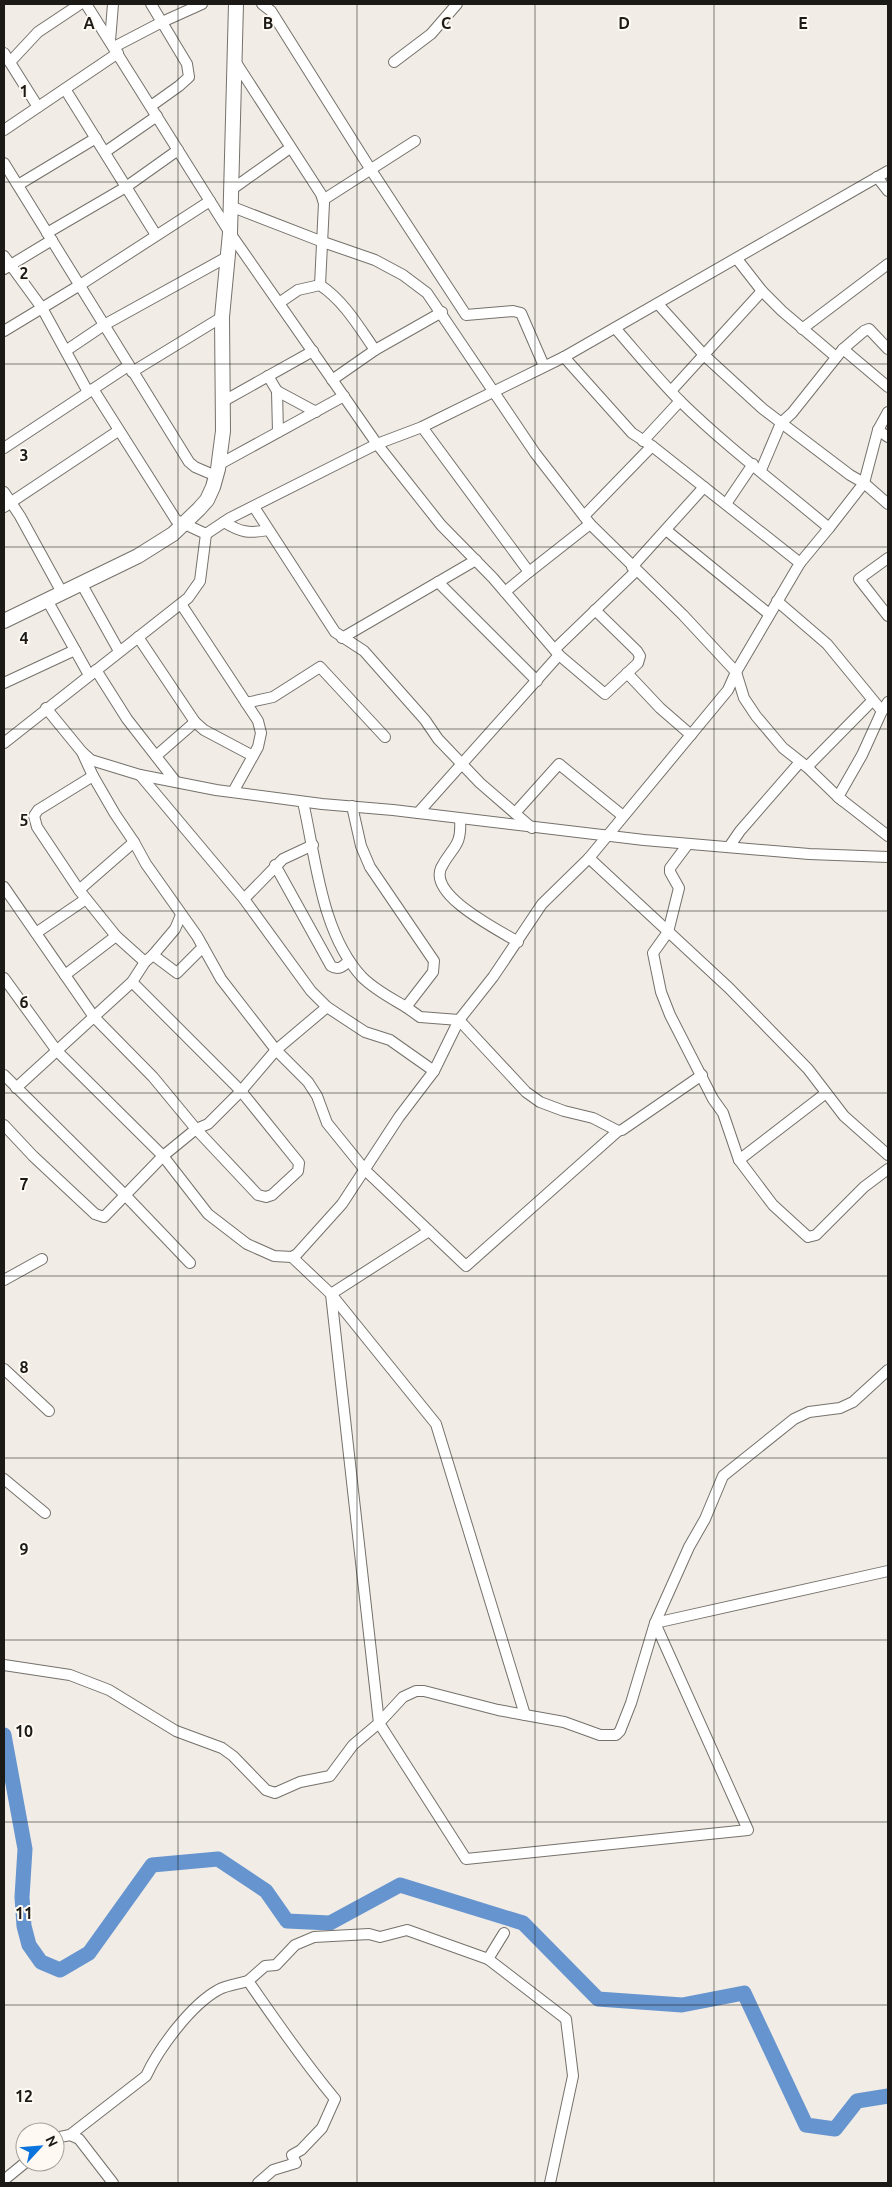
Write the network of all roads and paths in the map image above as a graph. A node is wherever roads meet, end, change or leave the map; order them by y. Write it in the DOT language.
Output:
graph roads {
  1 [pos="80,4"];
  2 [pos="86,4"];
  3 [pos="113,4"];
  4 [pos="151,4"];
  5 [pos="202,4"];
  6 [pos="236,4"];
  7 [pos="262,4"];
  8 [pos="458,4"];
  9 [pos="162,22"];
  10 [pos="114,47"];
  11 [pos="4,53"];
  12 [pos="234,60"];
  13 [pos="10,62"];
  14 [pos="394,62"];
  15 [pos="65,89"];
  16 [pos="151,106"];
  17 [pos="38,108"];
  18 [pos="157,116"];
  19 [pos="4,130"];
  20 [pos="96,138"];
  21 [pos="416,142"];
  22 [pos="290,148"];
  23 [pos="178,150"];
  24 [pos="105,152"];
  25 [pos="4,163"];
  26 [pos="371,170"];
  27 [pos="888,171"];
  28 [pos="877,177"];
  29 [pos="18,185"];
  30 [pos="126,187"];
  31 [pos="231,190"];
  32 [pos="888,191"];
  33 [pos="323,200"];
  34 [pos="210,201"];
  35 [pos="230,206"];
  36 [pos="230,233"];
  37 [pos="156,235"];
  38 [pos="50,236"];
  39 [pos="323,242"];
  40 [pos="4,256"];
  41 [pos="227,257"];
  42 [pos="737,259"];
  43 [pos="888,264"];
  44 [pos="7,267"];
  45 [pos="80,285"];
  46 [pos="320,285"];
  47 [pos="762,291"];
  48 [pos="279,303"];
  49 [pos="658,304"];
  50 [pos="42,308"];
  51 [pos="442,312"];
  52 [pos="222,317"];
  53 [pos="104,325"];
  54 [pos="615,328"];
  55 [pos="802,329"];
  56 [pos="4,331"];
  57 [pos="888,349"];
  58 [pos="67,350"];
  59 [pos="375,350"];
  60 [pos="313,351"];
  61 [pos="840,353"];
  62 [pos="704,355"];
  63 [pos="564,357"];
  64 [pos="544,366"];
  65 [pos="130,369"];
  66 [pos="268,376"];
  67 [pos="332,380"];
  68 [pos="888,387"];
  69 [pos="90,390"];
  70 [pos="492,390"];
  71 [pos="277,391"];
  72 [pos="671,391"];
  73 [pos="344,396"];
  74 [pos="680,401"];
  75 [pos="222,402"];
  76 [pos="316,412"];
  77 [pos="888,412"];
  78 [pos="781,423"];
  79 [pos="422,427"];
  80 [pos="878,430"];
  81 [pos="118,431"];
  82 [pos="278,432"];
  83 [pos="888,437"];
  84 [pos="643,441"];
  85 [pos="377,444"];
  86 [pos="652,446"];
  87 [pos="4,448"];
  88 [pos="757,467"];
  89 [pos="214,469"];
  90 [pos="864,483"];
  91 [pos="704,487"];
  92 [pos="4,492"];
  93 [pos="7,504"];
  94 [pos="726,504"];
  95 [pos="888,504"];
  96 [pos="254,507"];
  97 [pos="587,520"];
  98 [pos="181,522"];
  99 [pos="224,522"];
  100 [pos="828,528"];
  101 [pos="268,530"];
  102 [pos="666,530"];
  103 [pos="206,534"];
  104 [pos="888,558"];
  105 [pos="476,560"];
  106 [pos="800,563"];
  107 [pos="634,569"];
  108 [pos="529,572"];
  109 [pos="438,582"];
  110 [pos="82,583"];
  111 [pos="59,587"];
  112 [pos="505,592"];
  113 [pos="46,600"];
  114 [pos="777,601"];
  115 [pos="181,604"];
  116 [pos="595,610"];
  117 [pos="4,614"];
  118 [pos="769,614"];
  119 [pos="888,616"];
  120 [pos="4,621"];
  121 [pos="138,637"];
  122 [pos="342,638"];
  123 [pos="75,650"];
  124 [pos="119,651"];
  125 [pos="557,652"];
  126 [pos="92,672"];
  127 [pos="736,672"];
  128 [pos="627,673"];
  129 [pos="537,681"];
  130 [pos="4,683"];
  131 [pos="872,701"];
  132 [pos="246,703"];
  133 [pos="885,706"];
  134 [pos="46,708"];
  135 [pos="195,722"];
  136 [pos="691,735"];
  137 [pos="385,736"];
  138 [pos="4,741"];
  139 [pos="82,752"];
  140 [pos="156,756"];
  141 [pos="253,756"];
  142 [pos="462,764"];
  143 [pos="804,764"];
  144 [pos="140,775"];
  145 [pos="93,776"];
  146 [pos="176,782"];
  147 [pos="233,792"];
  148 [pos="838,797"];
  149 [pos="303,802"];
  150 [pos="352,806"];
  151 [pos="418,813"];
  152 [pos="515,813"];
  153 [pos="623,816"];
  154 [pos="460,819"];
  155 [pos="532,828"];
  156 [pos="888,835"];
  157 [pos="605,836"];
  158 [pos="134,842"];
  159 [pos="688,844"];
  160 [pos="313,845"];
  161 [pos="729,848"];
  162 [pos="888,857"];
  163 [pos="589,858"];
  164 [pos="275,865"];
  165 [pos="4,887"];
  166 [pos="79,890"];
  167 [pos="86,899"];
  168 [pos="244,899"];
  169 [pos="181,915"];
  170 [pos="668,932"];
  171 [pos="36,933"];
  172 [pos="116,936"];
  173 [pos="518,942"];
  174 [pos="203,947"];
  175 [pos="149,958"];
  176 [pos="349,961"];
  177 [pos="65,975"];
  178 [pos="4,978"];
  179 [pos="132,982"];
  180 [pos="327,1007"];
  181 [pos="406,1007"];
  182 [pos="94,1017"];
  183 [pos="459,1020"];
  184 [pos="276,1050"];
  185 [pos="57,1051"];
  186 [pos="434,1071"];
  187 [pos="4,1075"];
  188 [pos="702,1075"];
  189 [pos="16,1088"];
  190 [pos="241,1091"];
  191 [pos="826,1093"];
  192 [pos="4,1125"];
  193 [pos="196,1129"];
  194 [pos="618,1131"];
  195 [pos="888,1155"];
  196 [pos="163,1156"];
  197 [pos="740,1160"];
  198 [pos="888,1169"];
  199 [pos="365,1170"];
  200 [pos="125,1195"];
  201 [pos="429,1231"];
  202 [pos="292,1257"];
  203 [pos="42,1259"];
  204 [pos="190,1263"];
  205 [pos="4,1280"];
  206 [pos="331,1294"];
  207 [pos="4,1369"];
  208 [pos="888,1370"];
  209 [pos="49,1411"];
  210 [pos="4,1479"];
  211 [pos="46,1513"];
  212 [pos="888,1571"];
  213 [pos="654,1623"];
  214 [pos="4,1665"];
  215 [pos="525,1715"];
  216 [pos="379,1723"];
  217 [pos="504,1933"];
  218 [pos="488,1959"];
  219 [pos="248,1981"];
  220 [pos="70,2135"];
  221 [pos="65,2136"];
  222 [pos="15,2171"];
  223 [pos="4,2180"];
  224 [pos="113,2183"];
  225 [pos="258,2183"];
  226 [pos="550,2183"];
  1 -- 13 [label="street"];
  2 -- 10 [label="street"];
  3 -- 10 [label="street"];
  4 -- 9 [label="street"];
  5 -- 9 [label="street"];
  6 -- 12 [label="main road"];
  7 -- 26 [label="street"];
  8 -- 14 [label="street"];
  9 -- 10 [label="street"];
  9 -- 16 [label="street"];
  10 -- 15 [label="street"];
  10 -- 16 [label="street"];
  11 -- 13 [label="street"];
  12 -- 22 [label="street"];
  12 -- 31 [label="main road"];
  13 -- 17 [label="street"];
  15 -- 17 [label="street"];
  15 -- 20 [label="street"];
  16 -- 18 [label="street"];
  17 -- 19 [label="street"];
  18 -- 23 [label="street"];
  18 -- 24 [label="street"];
  20 -- 24 [label="street"];
  20 -- 29 [label="street"];
  21 -- 26 [label="street"];
  22 -- 31 [label="street"];
  22 -- 33 [label="street"];
  23 -- 30 [label="street"];
  23 -- 34 [label="street"];
  24 -- 30 [label="street"];
  25 -- 29 [label="street"];
  26 -- 33 [label="street"];
  26 -- 64 [label="street"];
  27 -- 28 [label="street"];
  28 -- 32 [label="street"];
  28 -- 42 [label="street"];
  29 -- 38 [label="street"];
  30 -- 37 [label="street"];
  30 -- 38 [label="street"];
  31 -- 35 [label="main road"];
  33 -- 39 [label="street"];
  34 -- 36 [label="street"];
  34 -- 37 [label="street"];
  35 -- 36 [label="main road"];
  35 -- 39 [label="street"];
  36 -- 41 [label="main road"];
  36 -- 48 [label="street"];
  37 -- 45 [label="street"];
  38 -- 44 [label="street"];
  38 -- 45 [label="street"];
  39 -- 46 [label="street"];
  39 -- 51 [label="street"];
  40 -- 44 [label="street"];
  41 -- 52 [label="main road"];
  41 -- 53 [label="street"];
  42 -- 47 [label="street"];
  42 -- 49 [label="street"];
  43 -- 55 [label="street"];
  44 -- 50 [label="street"];
  45 -- 50 [label="street"];
  45 -- 53 [label="street"];
  46 -- 48 [label="street"];
  46 -- 59 [label="street"];
  47 -- 55 [label="street"];
  47 -- 62 [label="street"];
  48 -- 60 [label="street"];
  49 -- 54 [label="street"];
  49 -- 62 [label="street"];
  50 -- 56 [label="street"];
  50 -- 58 [label="street"];
  51 -- 59 [label="street"];
  51 -- 70 [label="street"];
  52 -- 65 [label="street"];
  52 -- 75 [label="main road"];
  53 -- 58 [label="street"];
  53 -- 65 [label="street"];
  54 -- 63 [label="street"];
  54 -- 72 [label="street"];
  55 -- 61 [label="street"];
  57 -- 61 [label="street"];
  58 -- 69 [label="street"];
  59 -- 67 [label="street"];
  60 -- 66 [label="street"];
  60 -- 67 [label="street"];
  61 -- 68 [label="street"];
  61 -- 78 [label="street"];
  62 -- 72 [label="street"];
  62 -- 78 [label="street"];
  63 -- 64 [label="street"];
  63 -- 84 [label="street"];
  64 -- 70 [label="street"];
  65 -- 69 [label="street"];
  65 -- 89 [label="street"];
  66 -- 71 [label="street"];
  66 -- 75 [label="street"];
  67 -- 73 [label="street"];
  69 -- 81 [label="street"];
  69 -- 87 [label="street"];
  70 -- 79 [label="street"];
  70 -- 97 [label="street"];
  71 -- 76 [label="street"];
  71 -- 82 [label="street"];
  72 -- 74 [label="street"];
  73 -- 76 [label="street"];
  73 -- 85 [label="street"];
  74 -- 84 [label="street"];
  74 -- 88 [label="street"];
  75 -- 89 [label="main road"];
  76 -- 82 [label="street"];
  77 -- 80 [label="street"];
  78 -- 88 [label="street"];
  78 -- 90 [label="street"];
  79 -- 85 [label="street"];
  79 -- 108 [label="street"];
  80 -- 83 [label="street"];
  80 -- 90 [label="street"];
  81 -- 93 [label="street"];
  81 -- 98 [label="street"];
  82 -- 89 [label="street"];
  84 -- 86 [label="street"];
  85 -- 96 [label="street"];
  85 -- 105 [label="street"];
  86 -- 91 [label="street"];
  86 -- 97 [label="street"];
  88 -- 94 [label="street"];
  88 -- 100 [label="street"];
  89 -- 98 [label="main road"];
  90 -- 95 [label="street"];
  90 -- 100 [label="street"];
  91 -- 94 [label="street"];
  91 -- 102 [label="street"];
  92 -- 93 [label="street"];
  93 -- 111 [label="street"];
  94 -- 106 [label="street"];
  96 -- 99 [label="street"];
  96 -- 101 [label="street"];
  97 -- 107 [label="street"];
  97 -- 108 [label="street"];
  98 -- 103 [label="street"];
  98 -- 110 [label="main road"];
  98 -- 111 [label="main road"];
  99 -- 101 [label="street"];
  99 -- 103 [label="street"];
  100 -- 106 [label="street"];
  101 -- 122 [label="street"];
  102 -- 107 [label="street"];
  102 -- 118 [label="street"];
  103 -- 115 [label="street"];
  104 -- 119 [label="street"];
  105 -- 109 [label="street"];
  105 -- 112 [label="street"];
  106 -- 114 [label="street"];
  107 -- 116 [label="street"];
  107 -- 127 [label="street"];
  108 -- 112 [label="street"];
  109 -- 122 [label="street"];
  109 -- 129 [label="street"];
  110 -- 113 [label="main road"];
  110 -- 124 [label="street"];
  111 -- 117 [label="main road"];
  112 -- 125 [label="street"];
  113 -- 120 [label="main road"];
  113 -- 123 [label="street"];
  114 -- 118 [label="street"];
  114 -- 131 [label="street"];
  115 -- 121 [label="street"];
  115 -- 132 [label="street"];
  116 -- 125 [label="street"];
  116 -- 128 [label="street"];
  118 -- 127 [label="street"];
  121 -- 124 [label="street"];
  121 -- 135 [label="street"];
  122 -- 142 [label="street"];
  123 -- 126 [label="street"];
  123 -- 130 [label="street"];
  124 -- 126 [label="street"];
  125 -- 128 [label="street"];
  125 -- 129 [label="street"];
  126 -- 134 [label="street"];
  126 -- 140 [label="street"];
  127 -- 136 [label="street"];
  127 -- 143 [label="street"];
  128 -- 136 [label="street"];
  129 -- 142 [label="street"];
  131 -- 133 [label="street"];
  131 -- 143 [label="street"];
  132 -- 137 [label="street"];
  132 -- 141 [label="street"];
  133 -- 148 [label="street"];
  134 -- 138 [label="street"];
  134 -- 139 [label="street"];
  135 -- 140 [label="street"];
  135 -- 141 [label="street"];
  136 -- 153 [label="street"];
  139 -- 144 [label="street"];
  139 -- 145 [label="street"];
  140 -- 146 [label="street"];
  141 -- 147 [label="street"];
  142 -- 151 [label="street"];
  142 -- 152 [label="street"];
  143 -- 148 [label="street"];
  143 -- 161 [label="street"];
  144 -- 146 [label="street"];
  144 -- 168 [label="street"];
  145 -- 158 [label="street"];
  145 -- 166 [label="street"];
  146 -- 147 [label="street"];
  147 -- 149 [label="street"];
  148 -- 156 [label="street"];
  149 -- 150 [label="street"];
  149 -- 160 [label="street"];
  150 -- 151 [label="street"];
  150 -- 181 [label="street"];
  151 -- 154 [label="street"];
  152 -- 153 [label="street"];
  152 -- 155 [label="street"];
  153 -- 157 [label="street"];
  154 -- 155 [label="street"];
  154 -- 173 [label="street"];
  155 -- 157 [label="street"];
  157 -- 159 [label="street"];
  157 -- 163 [label="street"];
  158 -- 166 [label="street"];
  158 -- 169 [label="street"];
  159 -- 161 [label="street"];
  159 -- 170 [label="street"];
  160 -- 164 [label="street"];
  160 -- 176 [label="street"];
  161 -- 162 [label="street"];
  163 -- 170 [label="street"];
  163 -- 173 [label="street"];
  164 -- 168 [label="street"];
  164 -- 176 [label="street"];
  165 -- 171 [label="street"];
  166 -- 167 [label="street"];
  167 -- 171 [label="street"];
  167 -- 172 [label="street"];
  168 -- 180 [label="street"];
  169 -- 174 [label="street"];
  169 -- 175 [label="street"];
  170 -- 188 [label="street"];
  170 -- 191 [label="street"];
  171 -- 177 [label="street"];
  172 -- 175 [label="street"];
  172 -- 177 [label="street"];
  173 -- 183 [label="street"];
  174 -- 175 [label="street"];
  174 -- 184 [label="street"];
  175 -- 179 [label="street"];
  176 -- 181 [label="street"];
  177 -- 182 [label="street"];
  178 -- 185 [label="street"];
  179 -- 182 [label="street"];
  179 -- 190 [label="street"];
  180 -- 184 [label="street"];
  180 -- 186 [label="street"];
  181 -- 183 [label="street"];
  182 -- 185 [label="street"];
  182 -- 193 [label="street"];
  183 -- 186 [label="street"];
  183 -- 194 [label="street"];
  184 -- 190 [label="street"];
  184 -- 199 [label="street"];
  185 -- 189 [label="street"];
  185 -- 196 [label="street"];
  186 -- 199 [label="street"];
  187 -- 189 [label="street"];
  188 -- 194 [label="street"];
  188 -- 197 [label="street"];
  189 -- 200 [label="street"];
  190 -- 193 [label="street"];
  190 -- 193 [label="street"];
  191 -- 195 [label="street"];
  191 -- 197 [label="street"];
  192 -- 200 [label="street"];
  193 -- 196 [label="street"];
  194 -- 201 [label="street"];
  196 -- 200 [label="street"];
  196 -- 202 [label="street"];
  197 -- 198 [label="street"];
  199 -- 201 [label="street"];
  199 -- 202 [label="street"];
  200 -- 204 [label="street"];
  201 -- 206 [label="street"];
  202 -- 206 [label="street"];
  203 -- 205 [label="street"];
  206 -- 215 [label="street"];
  206 -- 216 [label="street"];
  207 -- 209 [label="street"];
  208 -- 213 [label="street"];
  210 -- 211 [label="street"];
  212 -- 213 [label="street"];
  213 -- 215 [label="street"];
  213 -- 216 [label="street"];
  214 -- 216 [label="street"];
  215 -- 216 [label="street"];
  217 -- 218 [label="street"];
  218 -- 219 [label="street"];
  218 -- 226 [label="street"];
  219 -- 220 [label="street"];
  219 -- 225 [label="street"];
  220 -- 221 [label="street"];
  220 -- 224 [label="street"];
  222 -- 223 [label="street"];
}
